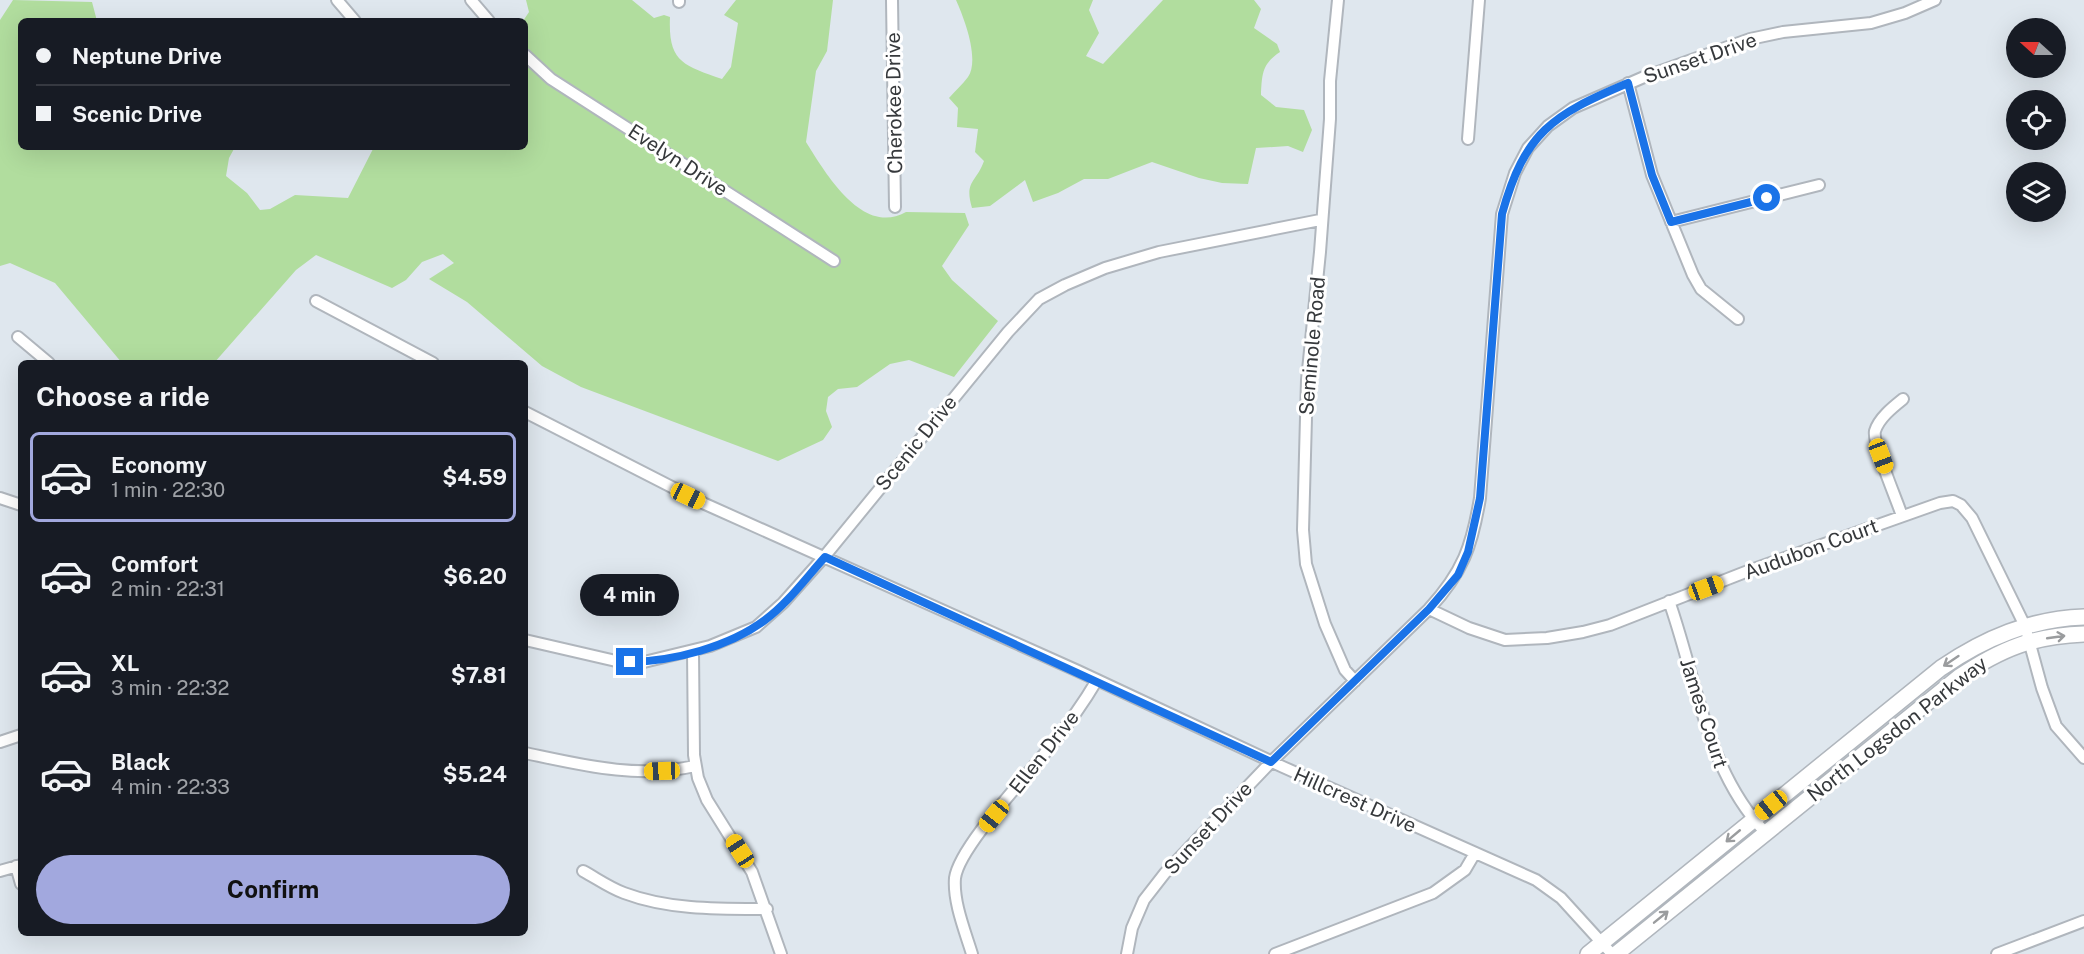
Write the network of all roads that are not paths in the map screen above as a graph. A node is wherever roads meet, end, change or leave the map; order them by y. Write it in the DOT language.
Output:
graph roads {
  1 [pos="337,0"];
  2 [pos="471,0"];
  3 [pos="892,0"];
  4 [pos="1338,0"];
  5 [pos="1479,0"];
  6 [pos="1935,0"];
  7 [pos="353,18"];
  8 [pos="486,18"];
  9 [pos="528,58"];
  10 [pos="1628,83"];
  11 [pos="1468,139"];
  12 [pos="1819,185"];
  13 [pos="896,207"];
  14 [pos="1320,220"];
  15 [pos="1671,222"];
  16 [pos="834,261"];
  17 [pos="315,301"];
  18 [pos="1738,319"];
  19 [pos="18,337"];
  20 [pos="45,360"];
  21 [pos="427,360"];
  22 [pos="1903,399"];
  23 [pos="528,414"];
  24 [pos="0,498"];
  25 [pos="18,504"];
  26 [pos="1902,516"];
  27 [pos="825,557"];
  28 [pos="1669,601"];
  29 [pos="1429,609"];
  30 [pos="2084,617"];
  31 [pos="2025,626"];
  32 [pos="2084,634"];
  33 [pos="528,641"];
  34 [pos="2029,642"];
  35 [pos="693,651"];
  36 [pos="1097,680"];
  37 [pos="1355,681"];
  38 [pos="18,736"];
  39 [pos="0,742"];
  40 [pos="528,754"];
  41 [pos="2084,758"];
  42 [pos="1271,762"];
  43 [pos="695,766"];
  44 [pos="1753,819"];
  45 [pos="1765,832"];
  46 [pos="1475,853"];
  47 [pos="18,866"];
  48 [pos="0,871"];
  49 [pos="583,871"];
  50 [pos="767,909"];
  51 [pos="2084,921"];
  52 [pos="1610,950"];
  53 [pos="781,954"];
  54 [pos="972,954"];
  55 [pos="1127,954"];
  56 [pos="1275,954"];
  57 [pos="1588,954"];
  58 [pos="1997,954"];
  1 -- 7 [label="street"];
  2 -- 8 [label="street"];
  3 -- 13 [label="street, Cherokee Drive"];
  4 -- 14 [label="street, Seminole Road"];
  5 -- 11 [label="street"];
  6 -- 10 [label="street, Sunset Drive"];
  9 -- 16 [label="street, Evelyn Drive"];
  10 -- 15 [label="street"];
  10 -- 29 [label="street, Sunset Drive"];
  12 -- 15 [label="street"];
  14 -- 27 [label="street, Scenic Drive"];
  14 -- 37 [label="street, Seminole Road"];
  15 -- 18 [label="street"];
  17 -- 21 [label="street"];
  19 -- 20 [label="street"];
  22 -- 26 [label="street"];
  23 -- 27 [label="street, Hillcrest Drive"];
  24 -- 25 [label="street"];
  26 -- 28 [label="street, Audubon Court"];
  26 -- 31 [label="street, Audubon Court"];
  27 -- 35 [label="street, Scenic Drive"];
  27 -- 36 [label="street, Hillcrest Drive"];
  28 -- 29 [label="street, Audubon Court"];
  28 -- 44 [label="street, James Court"];
  29 -- 37 [label="street, Sunset Drive"];
  30 -- 31 [label="main road, North Logsdon Parkway"];
  31 -- 34 [label="street, Audubon Court"];
  31 -- 44 [label="main road, North Logsdon Parkway, one-way"];
  34 -- 32 [label="main road, North Logsdon Parkway, one-way"];
  33 -- 35 [label="street, Scenic Drive"];
  34 -- 41 [label="street, Audubon Court"];
  34 -- 45 [label="main road, North Logsdon Parkway"];
  35 -- 43 [label="street"];
  36 -- 42 [label="street, Hillcrest Drive"];
  36 -- 54 [label="street, Ellen Drive"];
  37 -- 42 [label="street, Sunset Drive"];
  38 -- 39 [label="street"];
  40 -- 43 [label="street"];
  42 -- 46 [label="street, Hillcrest Drive"];
  42 -- 55 [label="street, Sunset Drive"];
  43 -- 50 [label="street"];
  44 -- 45 [label="street, James Court"];
  44 -- 52 [label="main road, North Logsdon Parkway, one-way"];
  52 -- 45 [label="main road, North Logsdon Parkway, one-way"];
  46 -- 52 [label="street, Hillcrest Drive"];
  46 -- 56 [label="street"];
  47 -- 48 [label="street"];
  49 -- 50 [label="street"];
  50 -- 53 [label="street"];
  51 -- 58 [label="street"];
  52 -- 57 [label="main road, North Logsdon Parkway"];
}
